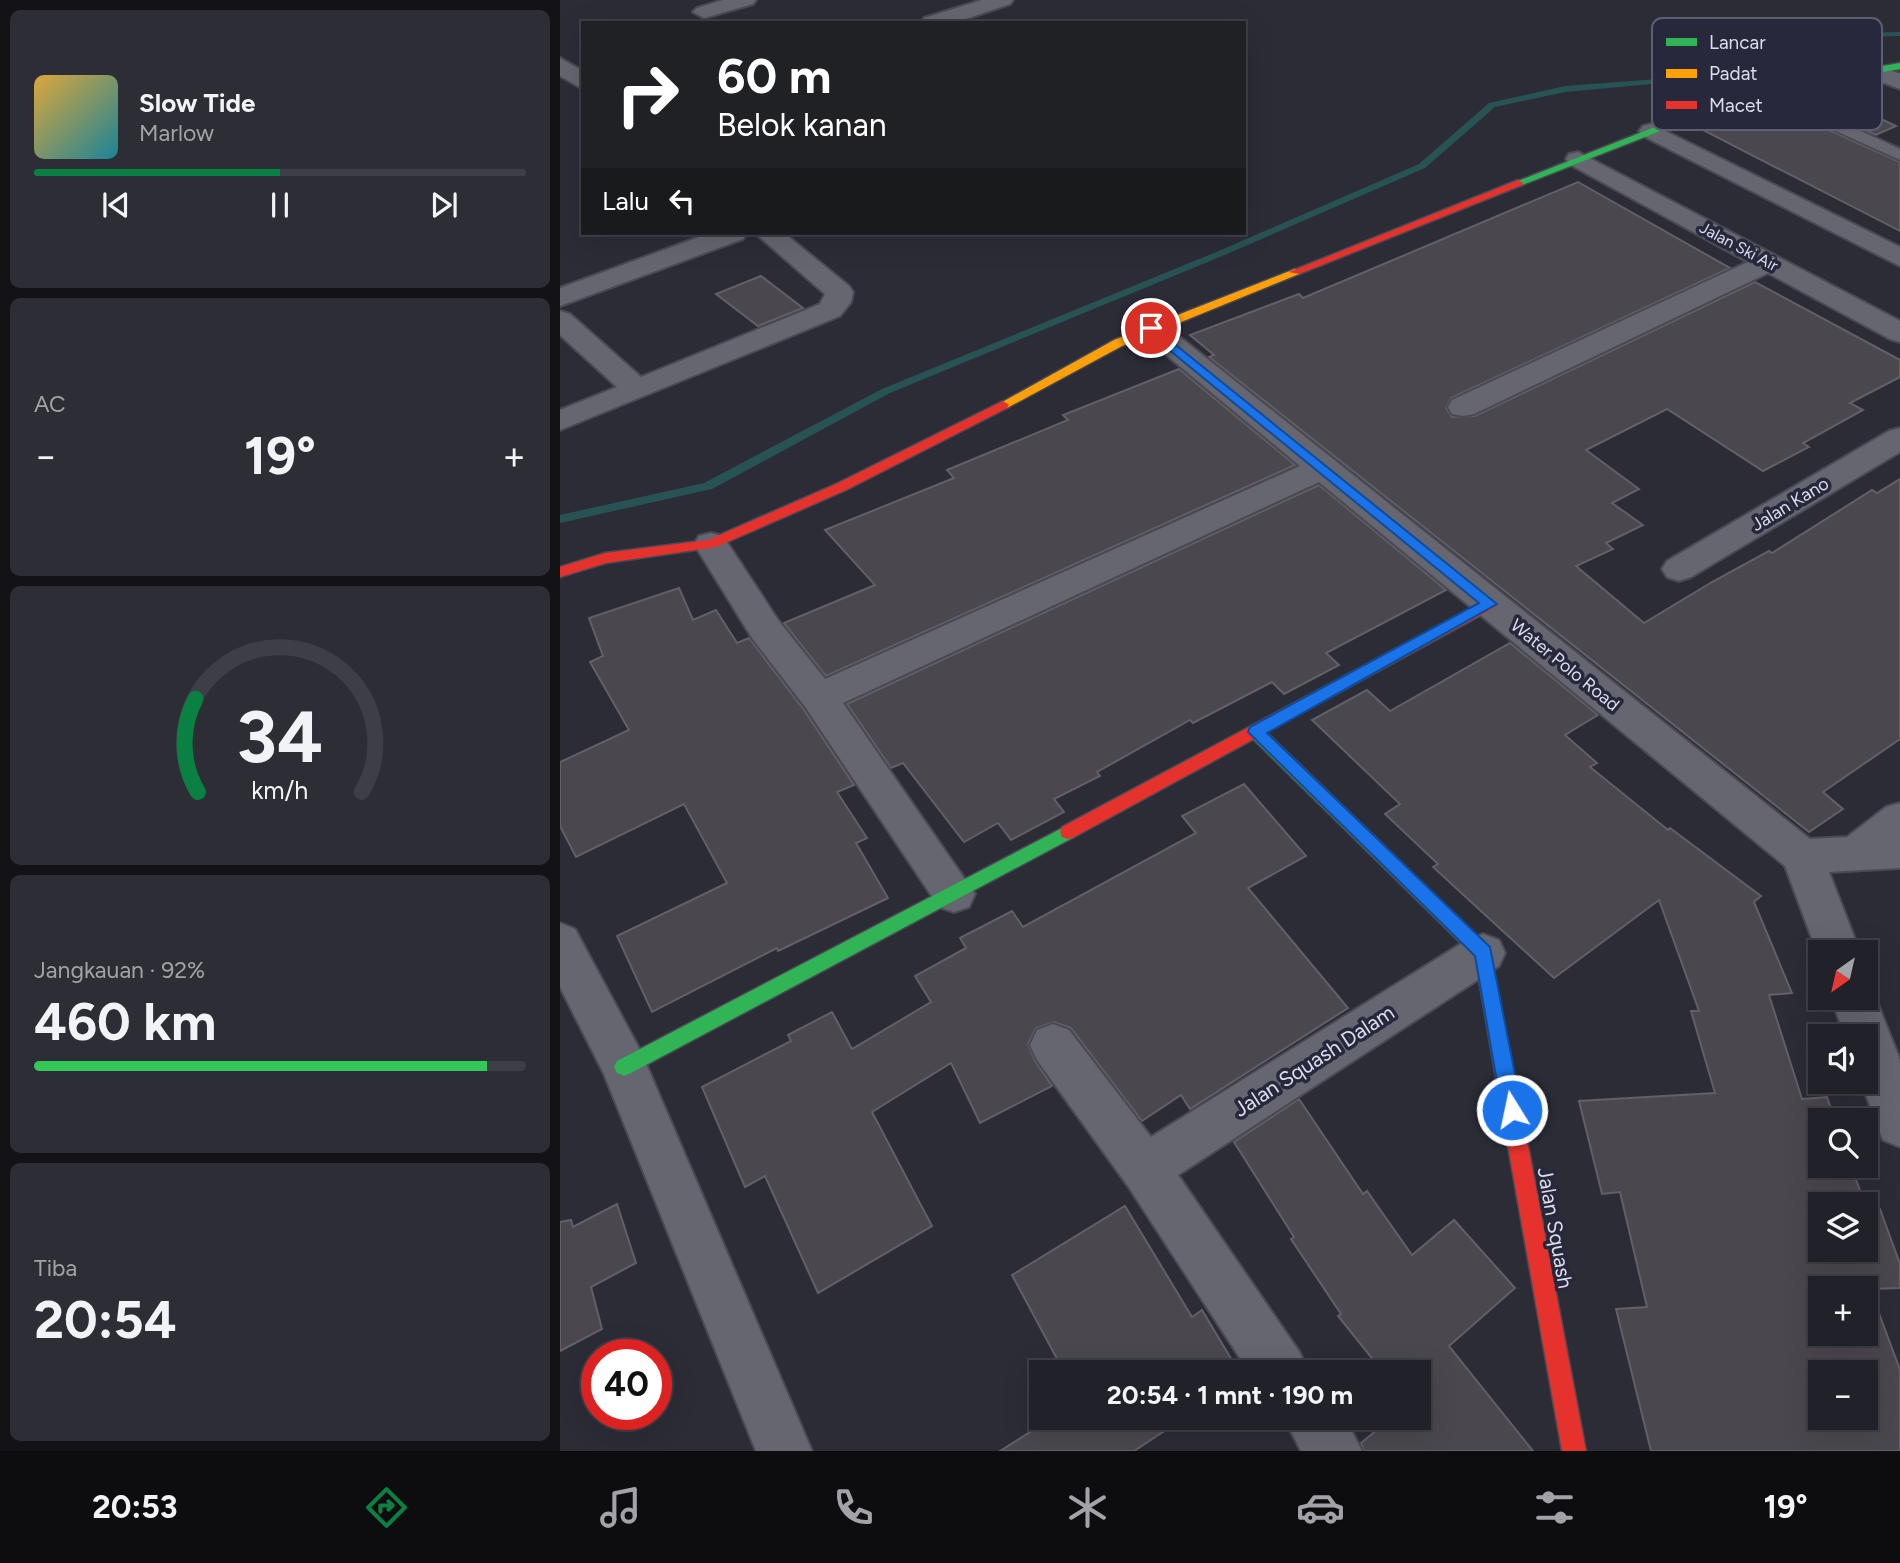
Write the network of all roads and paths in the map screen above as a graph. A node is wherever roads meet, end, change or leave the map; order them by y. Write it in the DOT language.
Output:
graph roads {
  1 [pos="746,0"];
  2 [pos="1003,0"];
  3 [pos="704,11"];
  4 [pos="938,21"];
  5 [pos="560,65"];
  6 [pos="1900,66"];
  7 [pos="1882,68"];
  8 [pos="1882,75"];
  9 [pos="581,81"];
  10 [pos="1900,82"];
  11 [pos="1846,130"];
  12 [pos="1651,131"];
  13 [pos="1900,155"];
  14 [pos="1578,159"];
  15 [pos="729,235"];
  16 [pos="770,235"];
  17 [pos="1900,258"];
  18 [pos="1769,262"];
  19 [pos="560,298"];
  20 [pos="560,320"];
  21 [pos="1151,328"];
  22 [pos="1900,333"];
  23 [pos="636,388"];
  24 [pos="1463,407"];
  25 [pos="560,421"];
  26 [pos="1900,438"];
  27 [pos="1322,468"];
  28 [pos="711,544"];
  29 [pos="1679,569"];
  30 [pos="560,572"];
  31 [pos="1489,604"];
  32 [pos="819,698"];
  33 [pos="1256,732"];
  34 [pos="1900,819"];
  35 [pos="1860,851"];
  36 [pos="1900,851"];
  37 [pos="1802,856"];
  38 [pos="954,894"];
  39 [pos="1834,940"];
  40 [pos="560,942"];
  41 [pos="1483,953"];
  42 [pos="1858,1010"];
  43 [pos="1054,1045"];
  44 [pos="624,1067"];
  45 [pos="1900,1124"];
  46 [pos="1145,1169"];
  47 [pos="1273,1360"];
  48 [pos="1320,1430"];
  49 [pos="784,1451"];
  50 [pos="1334,1451"];
  51 [pos="1574,1451"];
  1 -- 3 [label="street"];
  2 -- 4 [label="street"];
  5 -- 9 [label="street"];
  6 -- 7 [label="street"];
  8 -- 10 [label="street"];
  11 -- 13 [label="lane"];
  12 -- 14 [label="street"];
  12 -- 17 [label="street"];
  14 -- 18 [label="street, Jalan Ski Air"];
  14 -- 21 [label="street"];
  15 -- 19 [label="street"];
  16 -- 23 [label="street"];
  18 -- 22 [label="street, Jalan Ski Air"];
  18 -- 24 [label="street"];
  20 -- 23 [label="street"];
  21 -- 27 [label="street, Water Polo Road"];
  21 -- 28 [label="street"];
  23 -- 25 [label="street"];
  26 -- 29 [label="street, Jalan Kano"];
  27 -- 31 [label="street, Water Polo Road"];
  27 -- 32 [label="street"];
  28 -- 30 [label="street"];
  28 -- 32 [label="street"];
  31 -- 33 [label="street"];
  31 -- 37 [label="street, Water Polo Road"];
  32 -- 38 [label="street"];
  33 -- 38 [label="street"];
  33 -- 41 [label="street"];
  34 -- 35 [label="street"];
  35 -- 36 [label="street"];
  35 -- 37 [label="street"];
  37 -- 39 [label="street"];
  38 -- 44 [label="street"];
  40 -- 44 [label="street"];
  41 -- 46 [label="street, Jalan Squash Dalam"];
  41 -- 51 [label="street, Jalan Squash"];
  42 -- 45 [label="street"];
  43 -- 46 [label="street"];
  44 -- 49 [label="street"];
  46 -- 47 [label="street"];
  48 -- 50 [label="street"];
}
